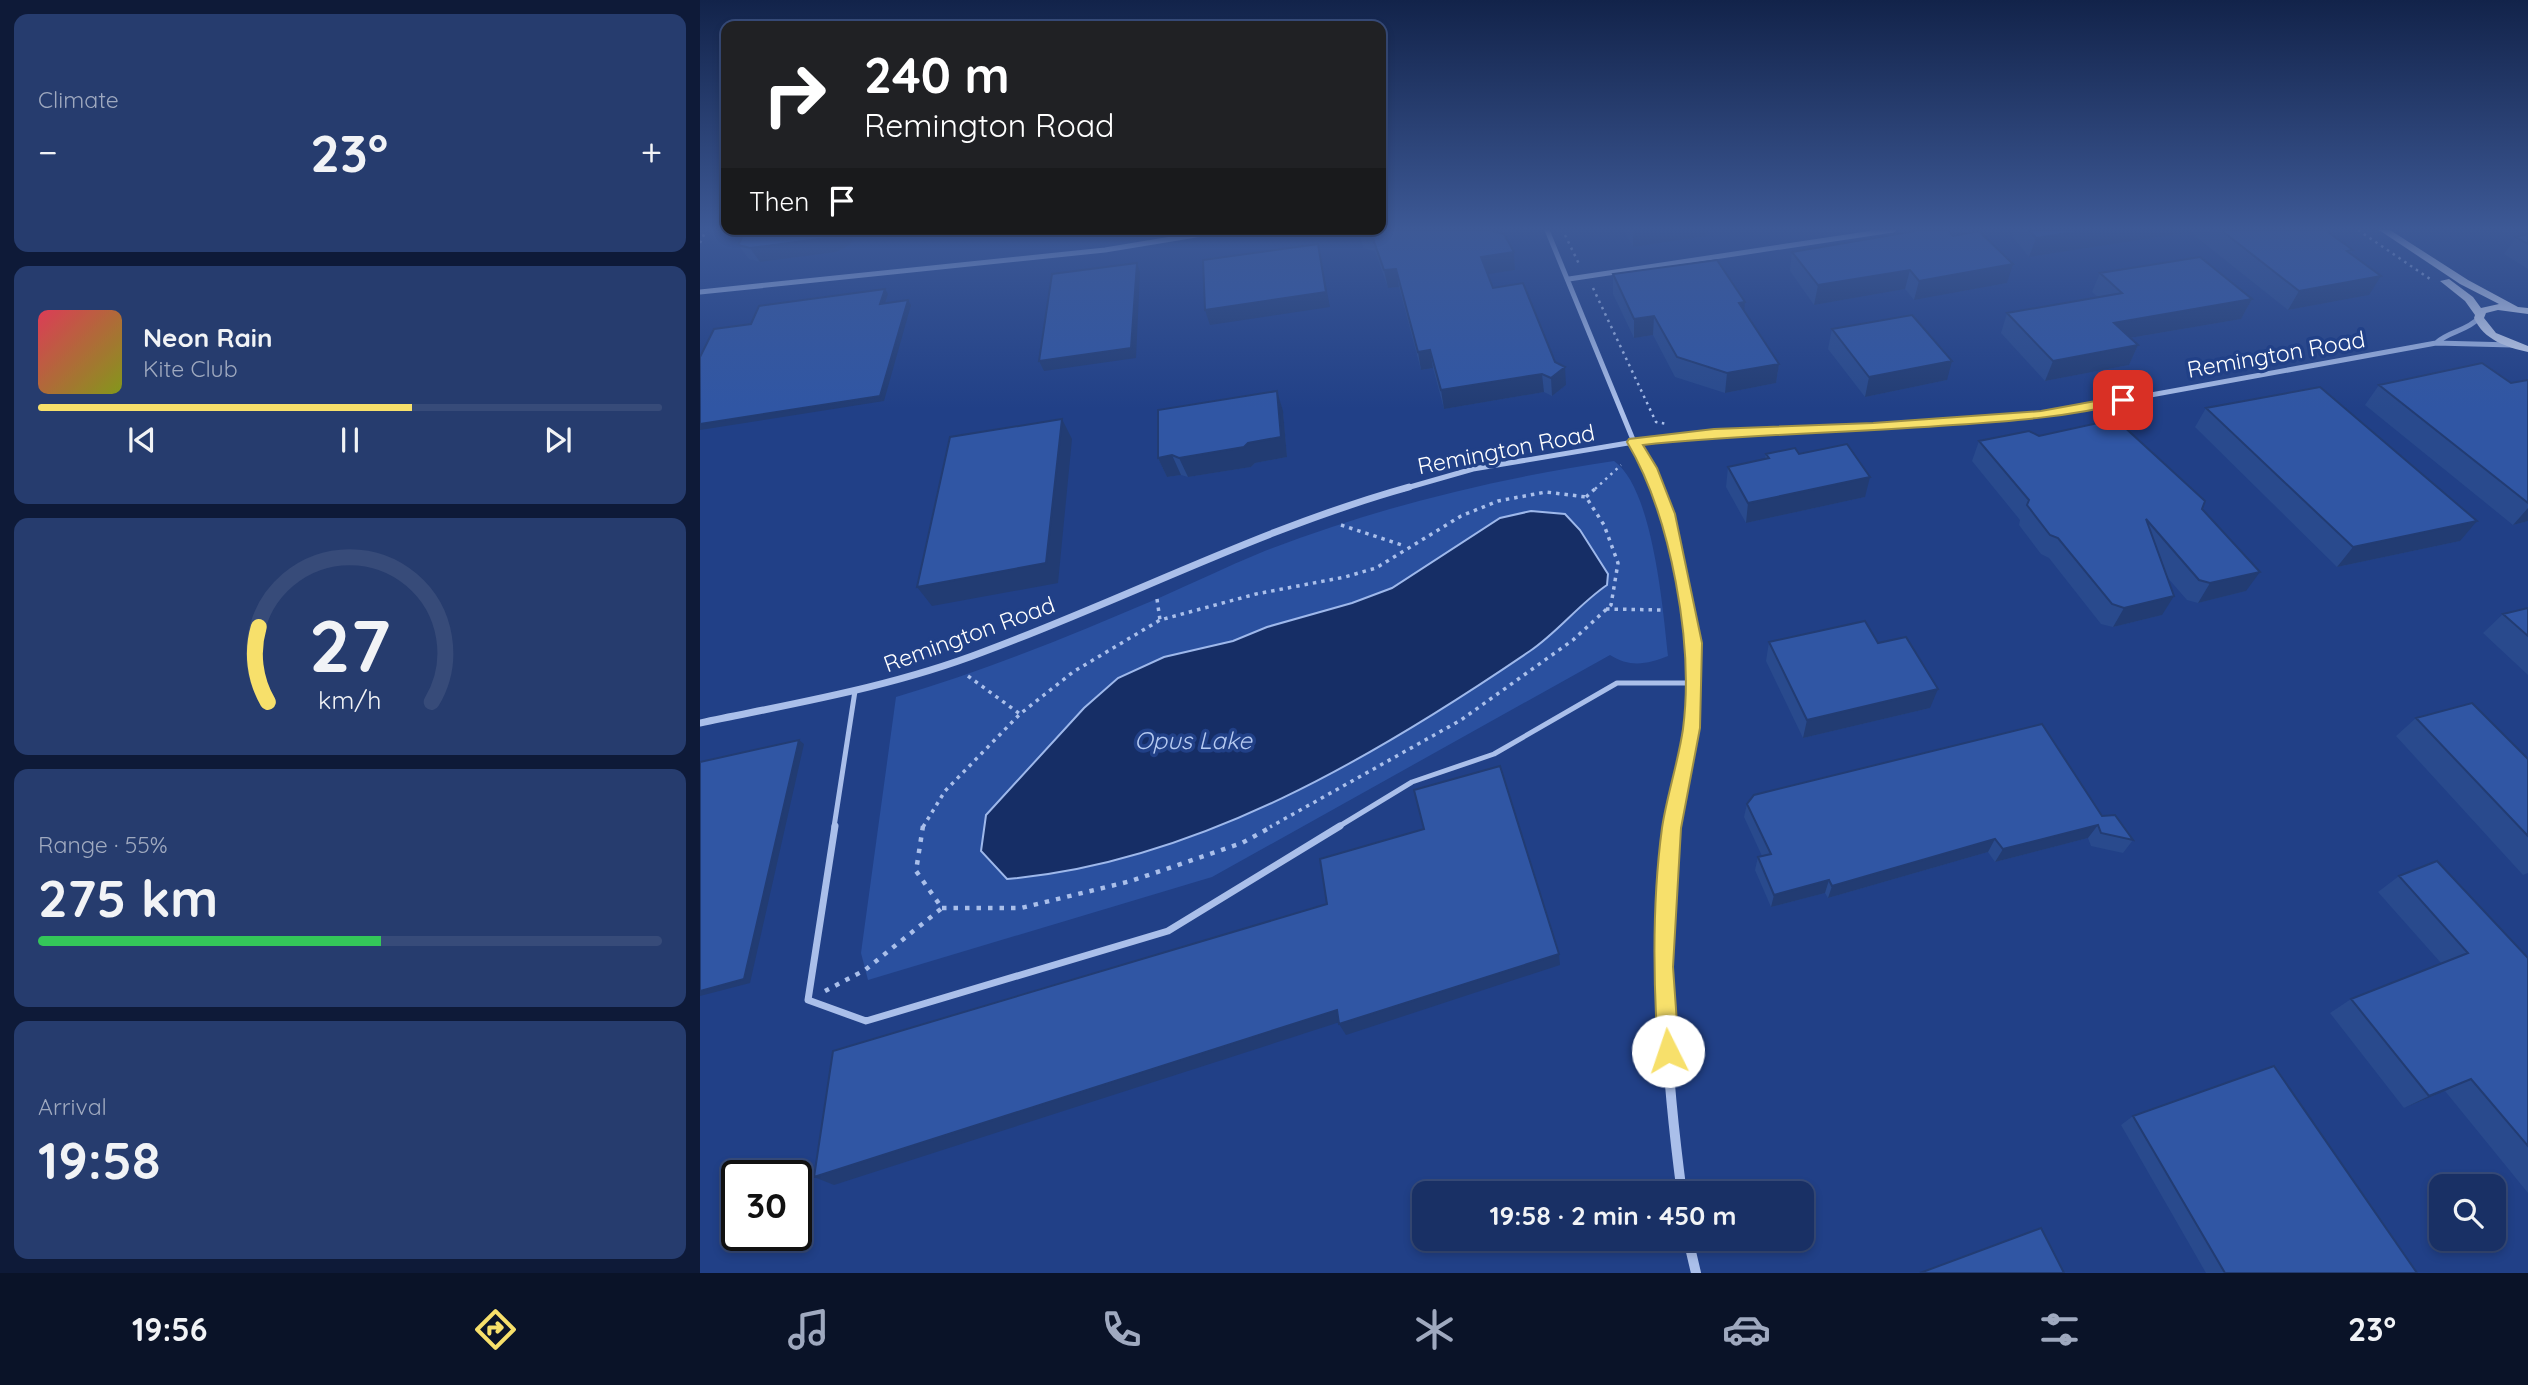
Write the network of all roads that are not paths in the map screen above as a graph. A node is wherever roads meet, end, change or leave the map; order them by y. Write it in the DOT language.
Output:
graph roads {
  1 [pos="725,289"];
  2 [pos="1573,289"];
  3 [pos="2458,289"];
  4 [pos="2478,289"];
  5 [pos="700,292"];
  6 [pos="2514,308"];
  7 [pos="2528,311"];
  8 [pos="2479,316"];
  9 [pos="2436,343"];
  10 [pos="2523,348"];
  11 [pos="1634,442"];
  12 [pos="1693,683"];
  13 [pos="855,691"];
  14 [pos="700,723"];
  15 [pos="1680,1181"];
  16 [pos="1691,1251"];
  17 [pos="1696,1273"];
  1 -- 5 [label="street"];
  2 -- 11 [label="street"];
  3 -- 8 [label="street"];
  4 -- 6 [label="street"];
  6 -- 7 [label="street"];
  6 -- 8 [label="street"];
  8 -- 9 [label="street, Remington Road"];
  8 -- 10 [label="street"];
  9 -- 10 [label="street, Remington Road"];
  9 -- 11 [label="street, Remington Road"];
  11 -- 12 [label="street"];
  11 -- 13 [label="street, Remington Road"];
  12 -- 13 [label="lane"];
  12 -- 15 [label="street"];
  13 -- 14 [label="street, Remington Road"];
  16 -- 17 [label="street"];
}
